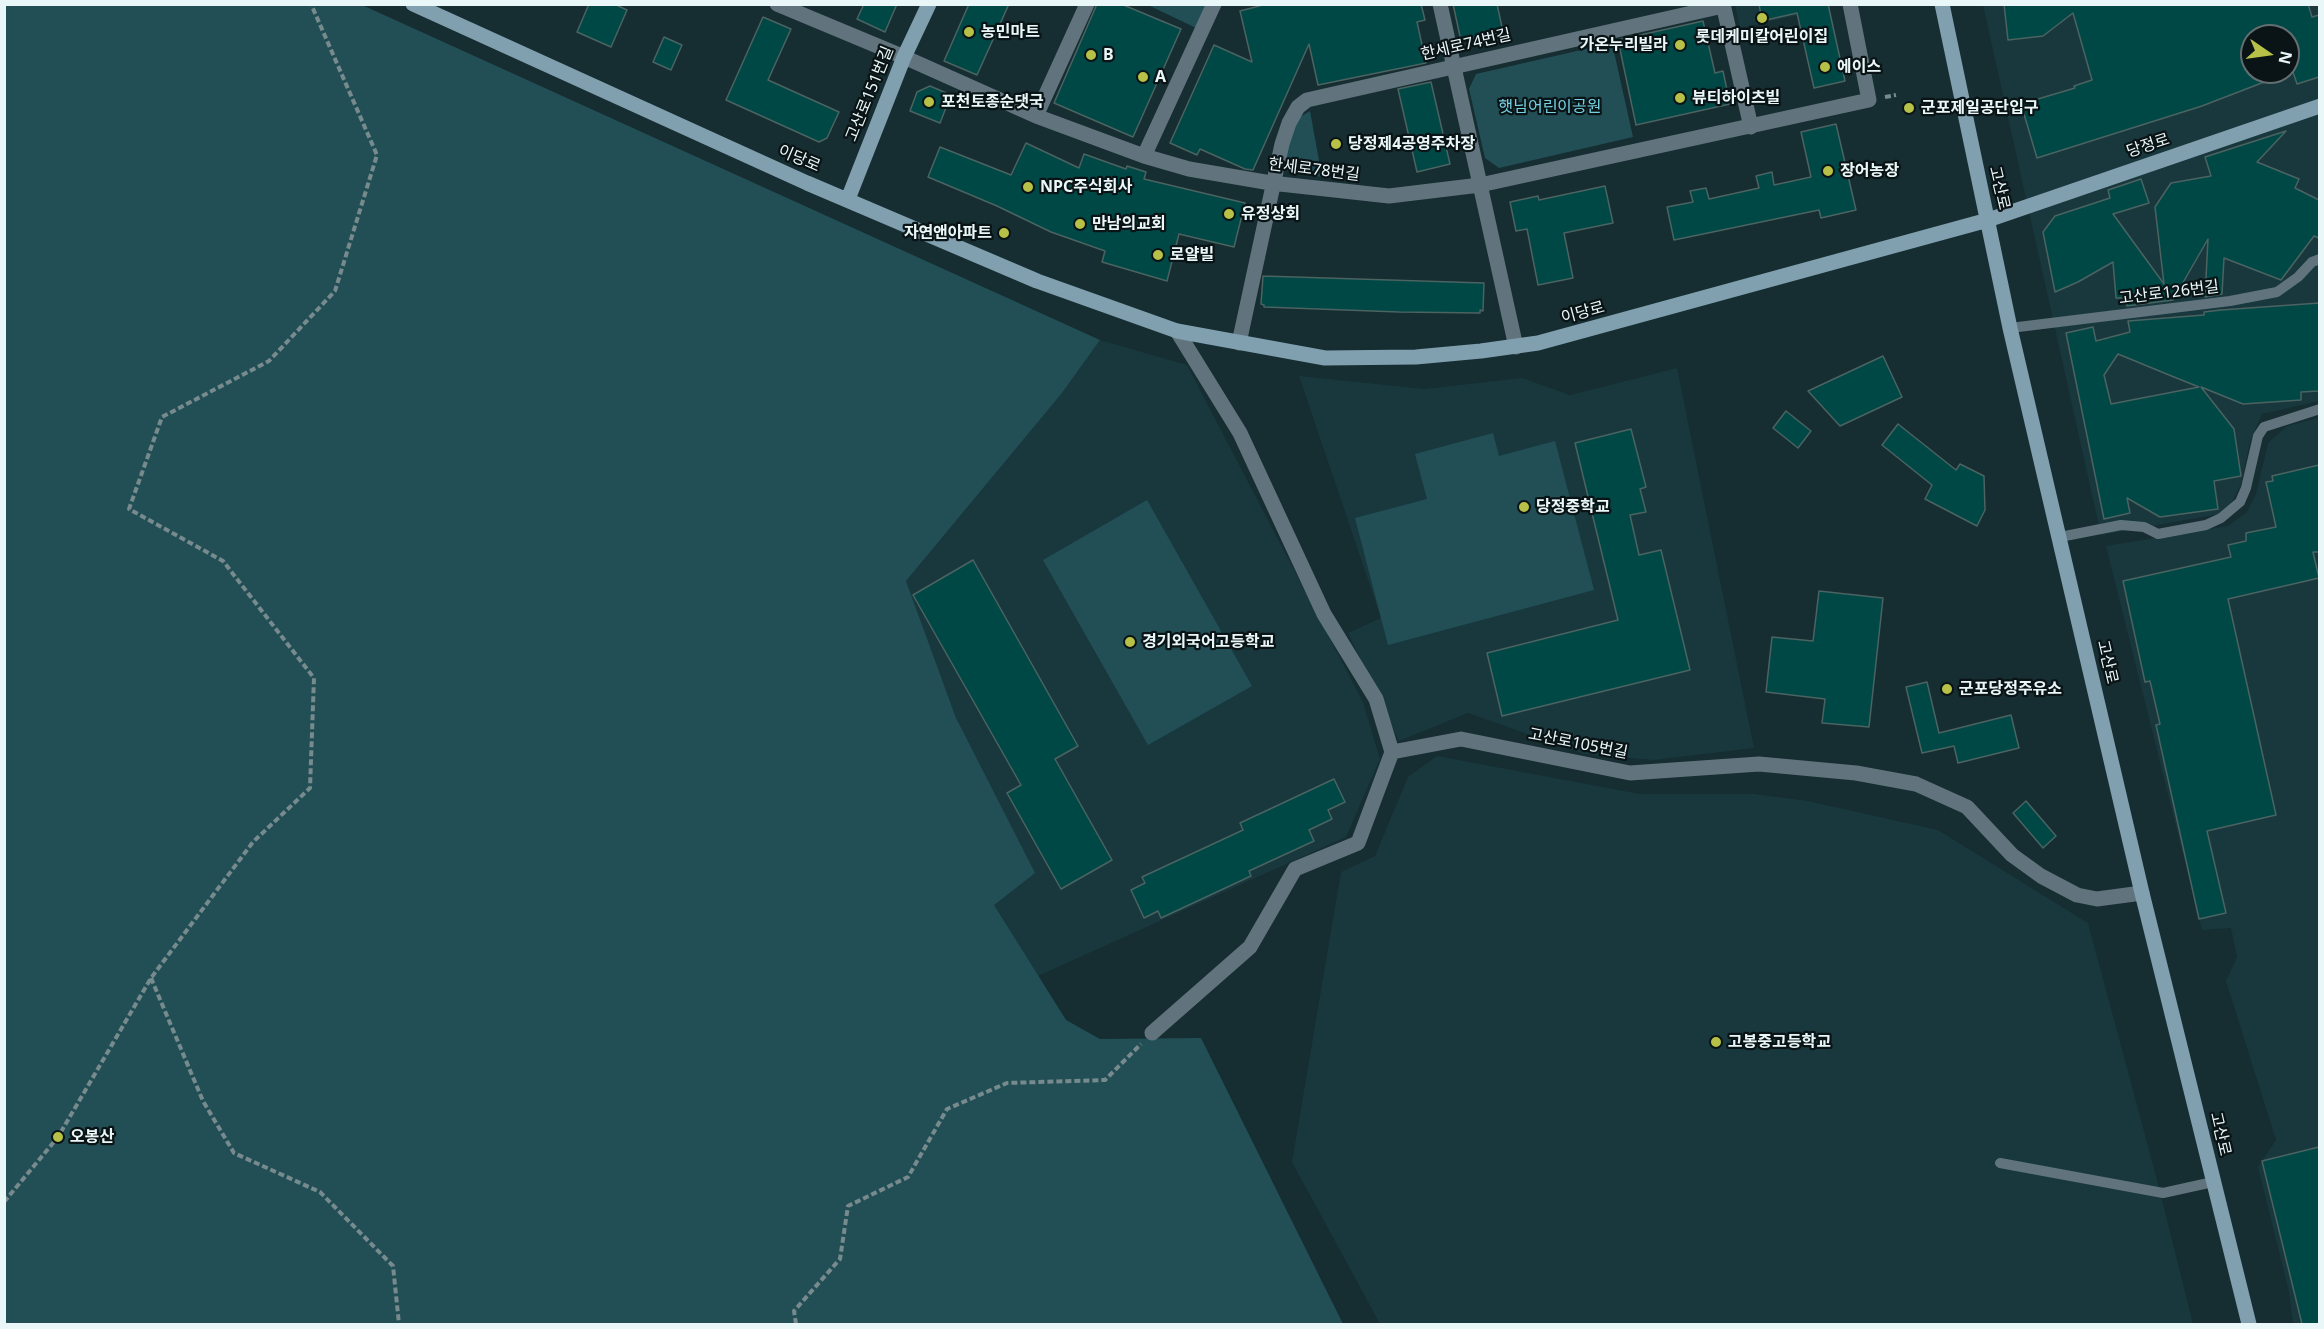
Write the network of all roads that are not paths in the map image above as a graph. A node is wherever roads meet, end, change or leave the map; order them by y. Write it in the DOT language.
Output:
graph roads {
  1 [pos="413,4"];
  2 [pos="777,4"];
  3 [pos="928,4"];
  4 [pos="1087,4"];
  5 [pos="1214,4"];
  6 [pos="1440,4"];
  7 [pos="1850,4"];
  8 [pos="1942,4"];
  9 [pos="1723,5"];
  10 [pos="904,57"];
  11 [pos="1454,67"];
  12 [pos="2319,106"];
  13 [pos="1036,116"];
  14 [pos="1751,127"];
  15 [pos="1144,156"];
  16 [pos="1272,183"];
  17 [pos="1480,185"];
  18 [pos="848,199"];
  19 [pos="1988,220"];
  20 [pos="2319,259"];
  21 [pos="2010,328"];
  22 [pos="1177,331"];
  23 [pos="1239,343"];
  24 [pos="1516,347"];
  25 [pos="2319,409"];
  26 [pos="2060,537"];
  27 [pos="1392,752"];
  28 [pos="2142,893"];
  29 [pos="1152,1033"];
  30 [pos="2000,1163"];
  31 [pos="2213,1182"];
  32 [pos="2249,1324"];
  1 -- 18 [label="street, 이당로"];
  2 -- 10 [label="street, 한세로78번길"];
  3 -- 10 [label="street, 고산로151번길"];
  4 -- 13 [label="street"];
  5 -- 15 [label="street"];
  6 -- 11 [label="street"];
  7 -- 14 [label="street, 한세로78번길"];
  8 -- 19 [label="street, 고산로"];
  9 -- 11 [label="street, 한세로74번길"];
  9 -- 14 [label="street"];
  10 -- 13 [label="street, 한세로78번길"];
  10 -- 18 [label="street, 고산로151번길"];
  11 -- 16 [label="street, 한세로74번길"];
  11 -- 17 [label="street"];
  12 -- 19 [label="street, 당정로"];
  13 -- 15 [label="street, 한세로78번길"];
  14 -- 17 [label="street, 한세로78번길"];
  15 -- 16 [label="street, 한세로78번길"];
  16 -- 17 [label="street, 한세로78번길"];
  16 -- 23 [label="street, 한세로74번길"];
  17 -- 24 [label="street"];
  18 -- 22 [label="street, 이당로"];
  19 -- 21 [label="street, 고산로"];
  19 -- 24 [label="street, 이당로"];
  20 -- 21 [label="lane, 고산로126번길"];
  21 -- 26 [label="street, 고산로"];
  22 -- 23 [label="street, 이당로"];
  22 -- 27 [label="street"];
  23 -- 24 [label="street, 이당로"];
  25 -- 26 [label="lane"];
  26 -- 28 [label="street, 고산로"];
  27 -- 28 [label="street, 고산로105번길"];
  27 -- 29 [label="street"];
  28 -- 31 [label="street, 고산로"];
  30 -- 31 [label="lane"];
  31 -- 32 [label="street, 고산로"];
}
